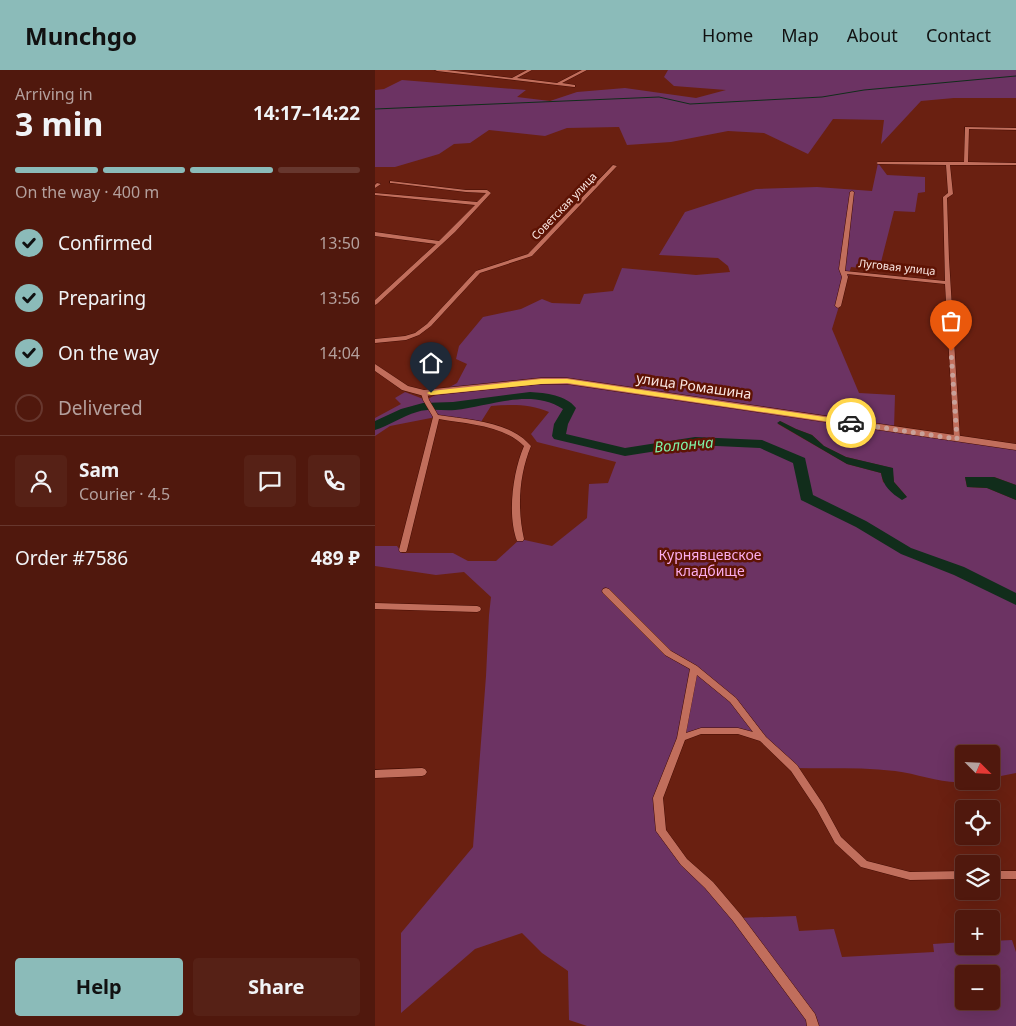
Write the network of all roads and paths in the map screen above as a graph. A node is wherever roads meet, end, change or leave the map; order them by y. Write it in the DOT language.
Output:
graph roads {
  1 [pos="437,70"];
  2 [pos="530,70"];
  3 [pos="585,70"];
  4 [pos="513,78"];
  5 [pos="558,84"];
  6 [pos="574,86"];
  7 [pos="1016,129"];
  8 [pos="877,163"];
  9 [pos="948,164"];
  10 [pos="966,164"];
  11 [pos="1016,164"];
  12 [pos="615,166"];
  13 [pos="392,182"];
  14 [pos="852,192"];
  15 [pos="375,194"];
  16 [pos="479,204"];
  17 [pos="375,234"];
  18 [pos="439,244"];
  19 [pos="843,272"];
  20 [pos="948,283"];
  21 [pos="375,303"];
  22 [pos="838,306"];
  23 [pos="375,341"];
  24 [pos="375,367"];
  25 [pos="424,393"];
  26 [pos="436,417"];
  27 [pos="957,439"];
  28 [pos="1016,447"];
  29 [pos="520,539"];
  30 [pos="403,550"];
  31 [pos="606,592"];
  32 [pos="375,606"];
  33 [pos="477,609"];
  34 [pos="694,668"];
  35 [pos="681,738"];
  36 [pos="763,739"];
  37 [pos="422,772"];
  38 [pos="375,774"];
  39 [pos="1000,875"];
  40 [pos="1016,875"];
  41 [pos="955,876"];
  42 [pos="813,1026"];
  1 -- 4 [label="street"];
  2 -- 4 [label="street"];
  3 -- 5 [label="street"];
  4 -- 5 [label="street"];
  5 -- 6 [label="street"];
  7 -- 10 [label="street"];
  8 -- 9 [label="street"];
  9 -- 10 [label="street"];
  9 -- 20 [label="street"];
  10 -- 11 [label="street"];
  12 -- 23 [label="street, Советская улица"];
  13 -- 16 [label="street"];
  14 -- 19 [label="street"];
  15 -- 16 [label="street"];
  16 -- 18 [label="street"];
  17 -- 18 [label="street"];
  18 -- 21 [label="street"];
  19 -- 20 [label="street, Луговая улица"];
  19 -- 22 [label="street"];
  20 -- 27 [label="street"];
  24 -- 25 [label="street, улица Ромашина"];
  25 -- 26 [label="street"];
  25 -- 27 [label="street, улица Ромашина"];
  26 -- 29 [label="street"];
  26 -- 30 [label="street"];
  27 -- 28 [label="street, улица Ромашина"];
  31 -- 34 [label="street"];
  32 -- 33 [label="street"];
  34 -- 35 [label="street"];
  34 -- 36 [label="street"];
  35 -- 36 [label="street"];
  35 -- 42 [label="street"];
  36 -- 41 [label="street"];
  37 -- 38 [label="street"];
  39 -- 40 [label="street"];
}
